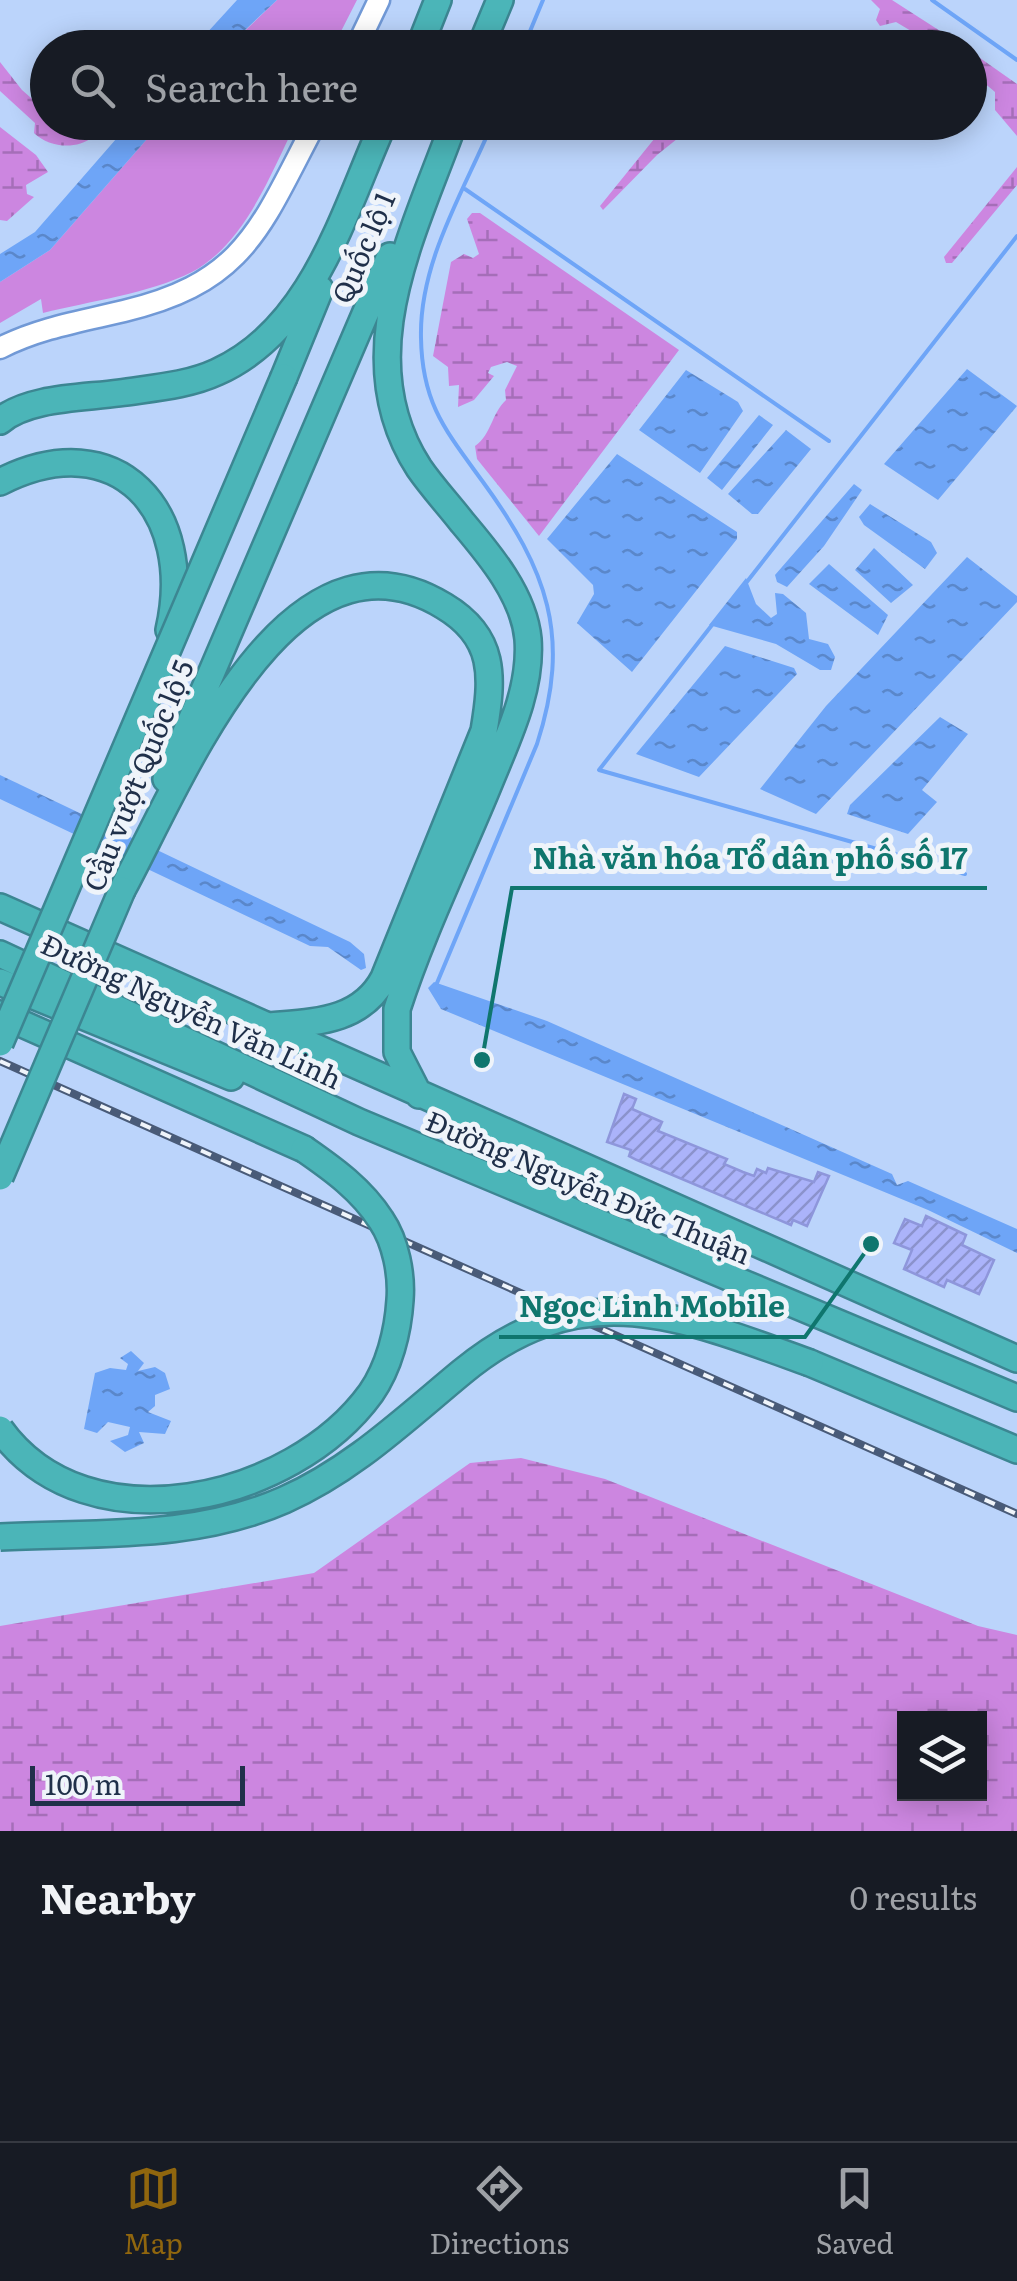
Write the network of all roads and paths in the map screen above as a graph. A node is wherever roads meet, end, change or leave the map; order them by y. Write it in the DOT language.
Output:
graph roads {
  1 [pos="379,0"];
  2 [pos="500,0"];
  3 [pos="365,30"];
  4 [pos="488,30"];
  5 [pos="306,140"];
  6 [pos="378,140"];
  7 [pos="379,140"];
  8 [pos="443,140"];
  9 [pos="445,140"];
  10 [pos="0,348"];
  11 [pos="284,376"];
  12 [pos="330,395"];
  13 [pos="0,421"];
  14 [pos="0,482"];
  15 [pos="115,775"];
  16 [pos="122,890"];
  17 [pos="0,907"];
  18 [pos="0,954"];
  19 [pos="0,982"];
  20 [pos="0,1014"];
  21 [pos="265,1026"];
  22 [pos="0,1043"];
  23 [pos="47,1072"];
  24 [pos="419,1095"];
  25 [pos="360,1122"];
  26 [pos="0,1176"];
  27 [pos="0,1201"];
  28 [pos="1017,1358"];
  29 [pos="1017,1398"];
  30 [pos="0,1429"];
  31 [pos="1017,1450"];
  32 [pos="0,1537"];
  1 -- 3 [label="main road"];
  2 -- 4 [label="highway"];
  5 -- 10 [label="main road"];
  6 -- 13 [label="highway"];
  7 -- 11 [label="highway, Quốc lộ 1"];
  8 -- 12 [label="highway, Quốc lộ 1"];
  9 -- 24 [label="highway"];
  11 -- 15 [label="highway, Cầu vượt Quốc lộ 5, bridge"];
  12 -- 16 [label="highway, Cầu vượt Quốc lộ 5"];
  14 -- 15 [label="highway, bridge"];
  15 -- 22 [label="highway, Cầu vượt Quốc lộ 5, bridge"];
  16 -- 21 [label="highway"];
  16 -- 23 [label="highway, Cầu vượt Quốc lộ 5, bridge"];
  17 -- 21 [label="highway, Đường Nguyễn Văn Linh"];
  18 -- 25 [label="highway, Đường Nguyễn Văn Linh"];
  19 -- 25 [label="highway"];
  20 -- 30 [label="highway, bridge"];
  21 -- 24 [label="highway, Đường Nguyễn Văn Linh"];
  23 -- 26 [label="highway, Cầu vượt Quốc lộ 5, bridge"];
  23 -- 27 [label="highway, bridge"];
  24 -- 28 [label="highway, Đường Nguyễn Đức Thuận"];
  25 -- 29 [label="highway, Đường Nguyễn Đức Thuận"];
  31 -- 32 [label="highway, bridge"];
}
